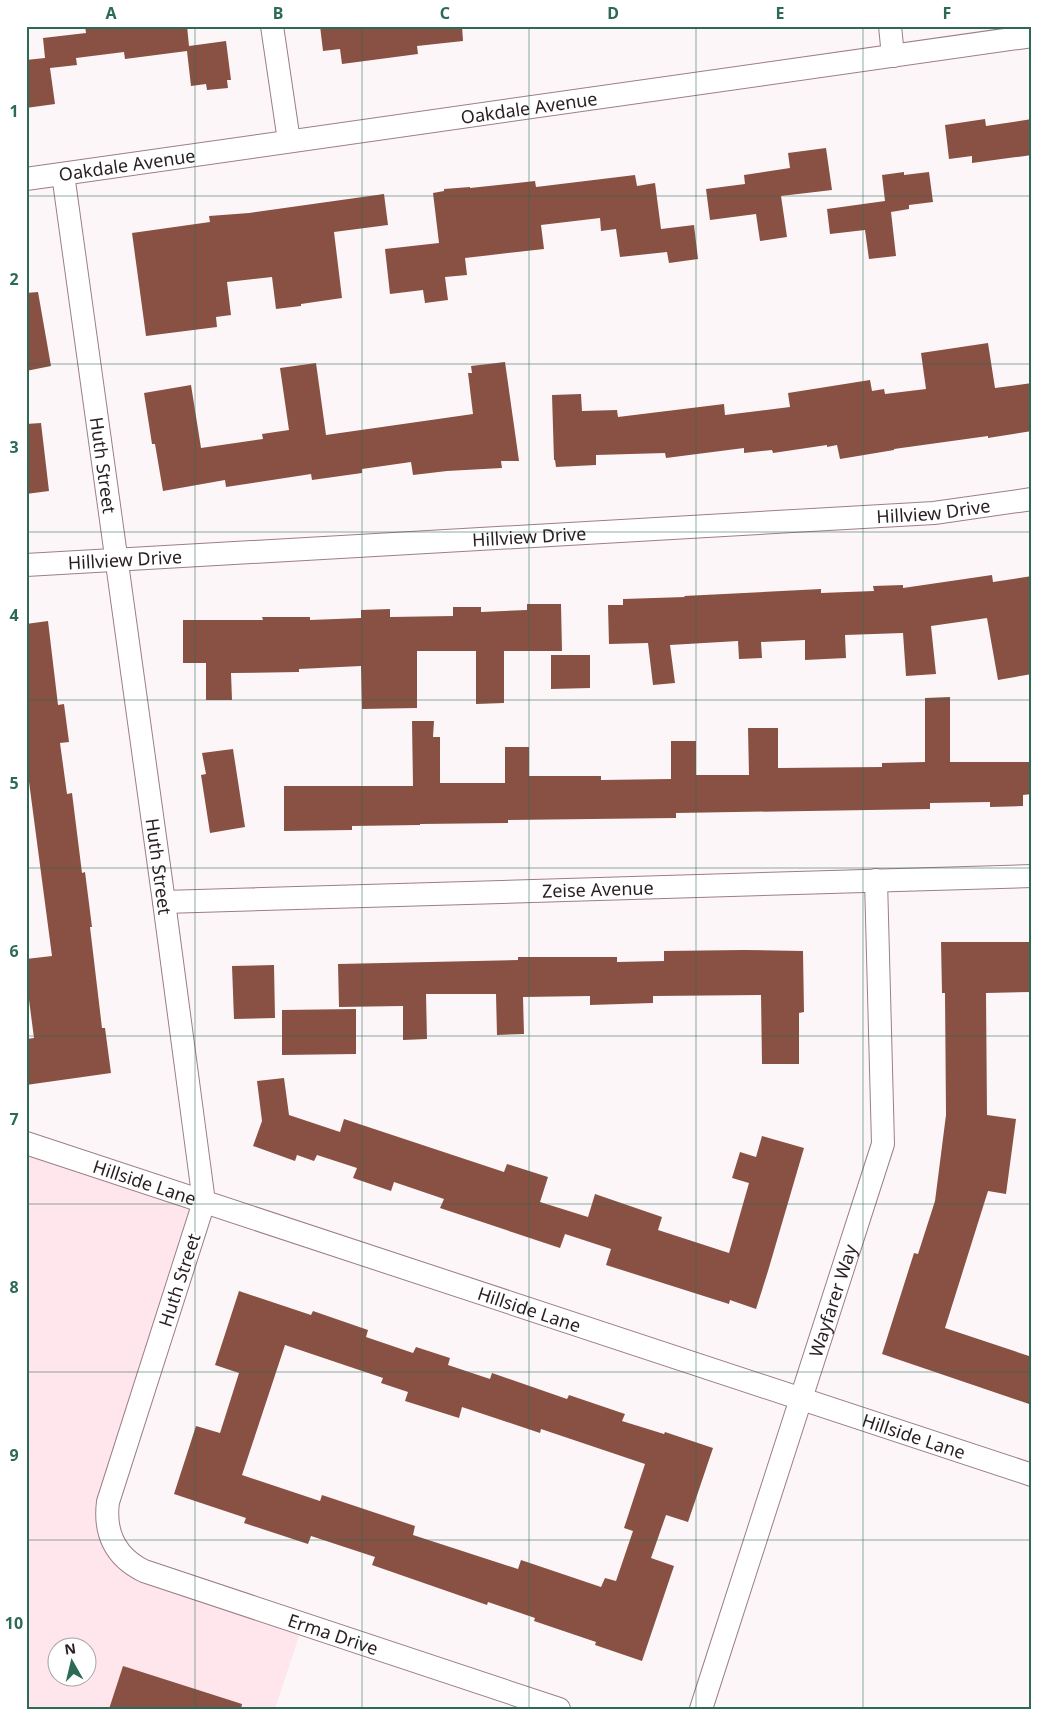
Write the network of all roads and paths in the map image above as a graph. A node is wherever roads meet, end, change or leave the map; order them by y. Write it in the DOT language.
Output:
graph roads {
  1 [pos="272,26"];
  2 [pos="890,26"];
  3 [pos="1032,36"];
  4 [pos="893,56"];
  5 [pos="289,141"];
  6 [pos="63,174"];
  7 [pos="26,179"];
  8 [pos="1032,499"];
  9 [pos="116,561"];
  10 [pos="26,566"];
  11 [pos="1032,876"];
  12 [pos="876,880"];
  13 [pos="164,902"];
  14 [pos="26,1143"];
  15 [pos="204,1202"];
  16 [pos="801,1398"];
  17 [pos="1032,1475"];
  18 [pos="115,1547"];
  19 [pos="558,1709"];
  20 [pos="701,1709"];
  1 -- 5 [label="street"];
  2 -- 4 [label="street"];
  3 -- 4 [label="street, Oakdale Avenue"];
  4 -- 5 [label="street, Oakdale Avenue"];
  5 -- 6 [label="street, Oakdale Avenue"];
  6 -- 7 [label="street, Oakdale Avenue"];
  6 -- 9 [label="street, Huth Street"];
  8 -- 9 [label="street, Hillview Drive"];
  9 -- 10 [label="street, Hillview Drive"];
  9 -- 13 [label="street, Huth Street"];
  11 -- 12 [label="street, Zeise Avenue"];
  12 -- 13 [label="street, Zeise Avenue"];
  12 -- 16 [label="street, Wayfarer Way"];
  13 -- 15 [label="street, Huth Street"];
  14 -- 15 [label="street, Hillside Lane"];
  15 -- 16 [label="street, Hillside Lane"];
  15 -- 18 [label="street, Huth Street"];
  16 -- 17 [label="street, Hillside Lane"];
  16 -- 20 [label="street, Wayfarer Way"];
  18 -- 19 [label="street, Erma Drive"];
}
